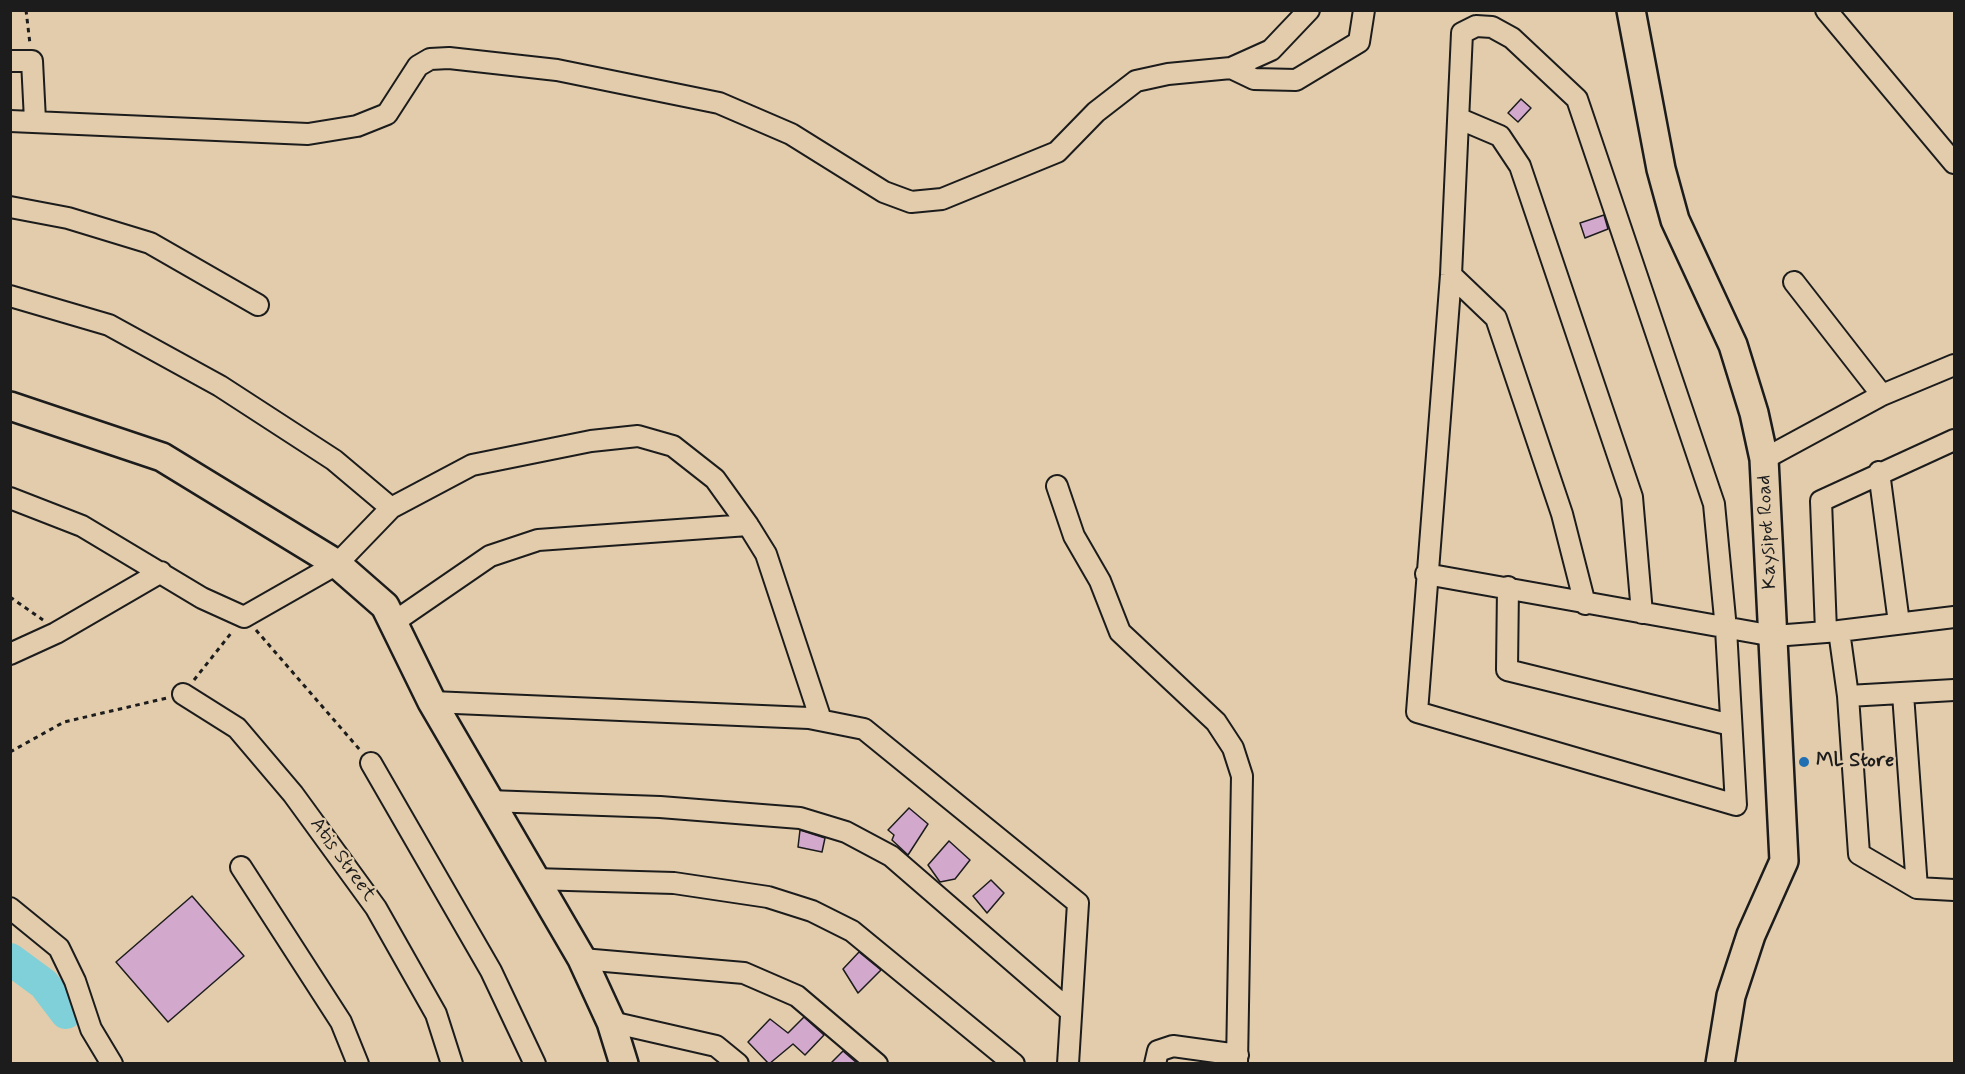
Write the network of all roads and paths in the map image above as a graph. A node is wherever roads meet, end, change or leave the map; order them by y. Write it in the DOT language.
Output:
graph roads {
  1 [pos="26,10"];
  2 [pos="1309,10"];
  3 [pos="1364,10"];
  4 [pos="1631,10"];
  5 [pos="1827,10"];
  6 [pos="10,61"];
  7 [pos="32,61"];
  8 [pos="1232,68"];
  9 [pos="1460,119"];
  10 [pos="35,120"];
  11 [pos="10,121"];
  12 [pos="1954,163"];
  13 [pos="10,207"];
  14 [pos="1451,275"];
  15 [pos="1794,282"];
  16 [pos="10,296"];
  17 [pos="258,305"];
  18 [pos="1954,365"];
  19 [pos="1882,395"];
  20 [pos="10,406"];
  21 [pos="1954,440"];
  22 [pos="1764,459"];
  23 [pos="1879,472"];
  24 [pos="1057,486"];
  25 [pos="10,498"];
  26 [pos="391,508"];
  27 [pos="748,525"];
  28 [pos="337,564"];
  29 [pos="161,572"];
  30 [pos="1426,574"];
  31 [pos="1508,587"];
  32 [pos="10,597"];
  33 [pos="1585,604"];
  34 [pos="1641,613"];
  35 [pos="244,617"];
  36 [pos="1954,617"];
  37 [pos="394,622"];
  38 [pos="1899,623"];
  39 [pos="1726,629"];
  40 [pos="1833,631"];
  41 [pos="56,633"];
  42 [pos="1774,636"];
  43 [pos="10,654"];
  44 [pos="1954,690"];
  45 [pos="183,694"];
  46 [pos="1903,694"];
  47 [pos="1848,696"];
  48 [pos="432,702"];
  49 [pos="821,720"];
  50 [pos="1731,725"];
  51 [pos="10,752"];
  52 [pos="371,763"];
  53 [pos="489,801"];
  54 [pos="241,867"];
  55 [pos="533,879"];
  56 [pos="1917,888"];
  57 [pos="1954,890"];
  58 [pos="10,909"];
  59 [pos="582,959"];
  60 [pos="1070,1010"];
  61 [pos="611,1022"];
  62 [pos="1237,1059"];
  63 [pos="112,1064"];
  64 [pos="358,1064"];
  65 [pos="452,1064"];
  66 [pos="535,1064"];
  67 [pos="624,1064"];
  68 [pos="738,1064"];
  69 [pos="877,1064"];
  70 [pos="1014,1064"];
  71 [pos="1068,1064"];
  72 [pos="1155,1064"];
  73 [pos="1720,1064"];
  1 -- 7 [label="path"];
  2 -- 8 [label="street"];
  3 -- 8 [label="street"];
  4 -- 22 [label="street, Kaysipot Road"];
  5 -- 12 [label="street"];
  6 -- 7 [label="street"];
  7 -- 10 [label="street"];
  8 -- 10 [label="street"];
  9 -- 14 [label="street"];
  9 -- 34 [label="street"];
  9 -- 39 [label="street"];
  10 -- 11 [label="street"];
  13 -- 17 [label="street"];
  14 -- 30 [label="street"];
  14 -- 33 [label="street"];
  15 -- 19 [label="street"];
  16 -- 26 [label="street"];
  18 -- 19 [label="street"];
  19 -- 22 [label="street"];
  20 -- 28 [label="street"];
  21 -- 23 [label="street"];
  22 -- 42 [label="street, Kaysipot Road"];
  23 -- 38 [label="street"];
  23 -- 40 [label="street"];
  24 -- 62 [label="street"];
  25 -- 29 [label="street"];
  26 -- 27 [label="street"];
  26 -- 28 [label="street"];
  27 -- 37 [label="street"];
  27 -- 49 [label="street"];
  28 -- 35 [label="street"];
  28 -- 37 [label="street"];
  29 -- 35 [label="street"];
  29 -- 41 [label="street"];
  30 -- 31 [label="street"];
  30 -- 50 [label="street"];
  31 -- 33 [label="street"];
  31 -- 50 [label="street"];
  32 -- 41 [label="path"];
  33 -- 34 [label="street"];
  34 -- 39 [label="street"];
  35 -- 45 [label="path"];
  35 -- 52 [label="path"];
  36 -- 38 [label="street"];
  37 -- 48 [label="street"];
  38 -- 40 [label="street"];
  39 -- 42 [label="street"];
  39 -- 50 [label="street"];
  40 -- 42 [label="street"];
  40 -- 47 [label="street"];
  41 -- 43 [label="street"];
  42 -- 73 [label="street, Kaysipot Road"];
  44 -- 46 [label="street"];
  45 -- 51 [label="path"];
  45 -- 65 [label="street, Atis Street"];
  46 -- 47 [label="street"];
  46 -- 56 [label="street"];
  47 -- 56 [label="street"];
  48 -- 49 [label="street"];
  48 -- 53 [label="street"];
  49 -- 60 [label="street"];
  52 -- 66 [label="street"];
  53 -- 55 [label="street"];
  53 -- 60 [label="street"];
  54 -- 64 [label="street"];
  55 -- 59 [label="street"];
  55 -- 70 [label="street"];
  56 -- 57 [label="street"];
  58 -- 63 [label="street"];
  59 -- 61 [label="street"];
  59 -- 69 [label="street"];
  60 -- 71 [label="street"];
  61 -- 67 [label="street"];
  61 -- 68 [label="street"];
  62 -- 72 [label="street"];
}
